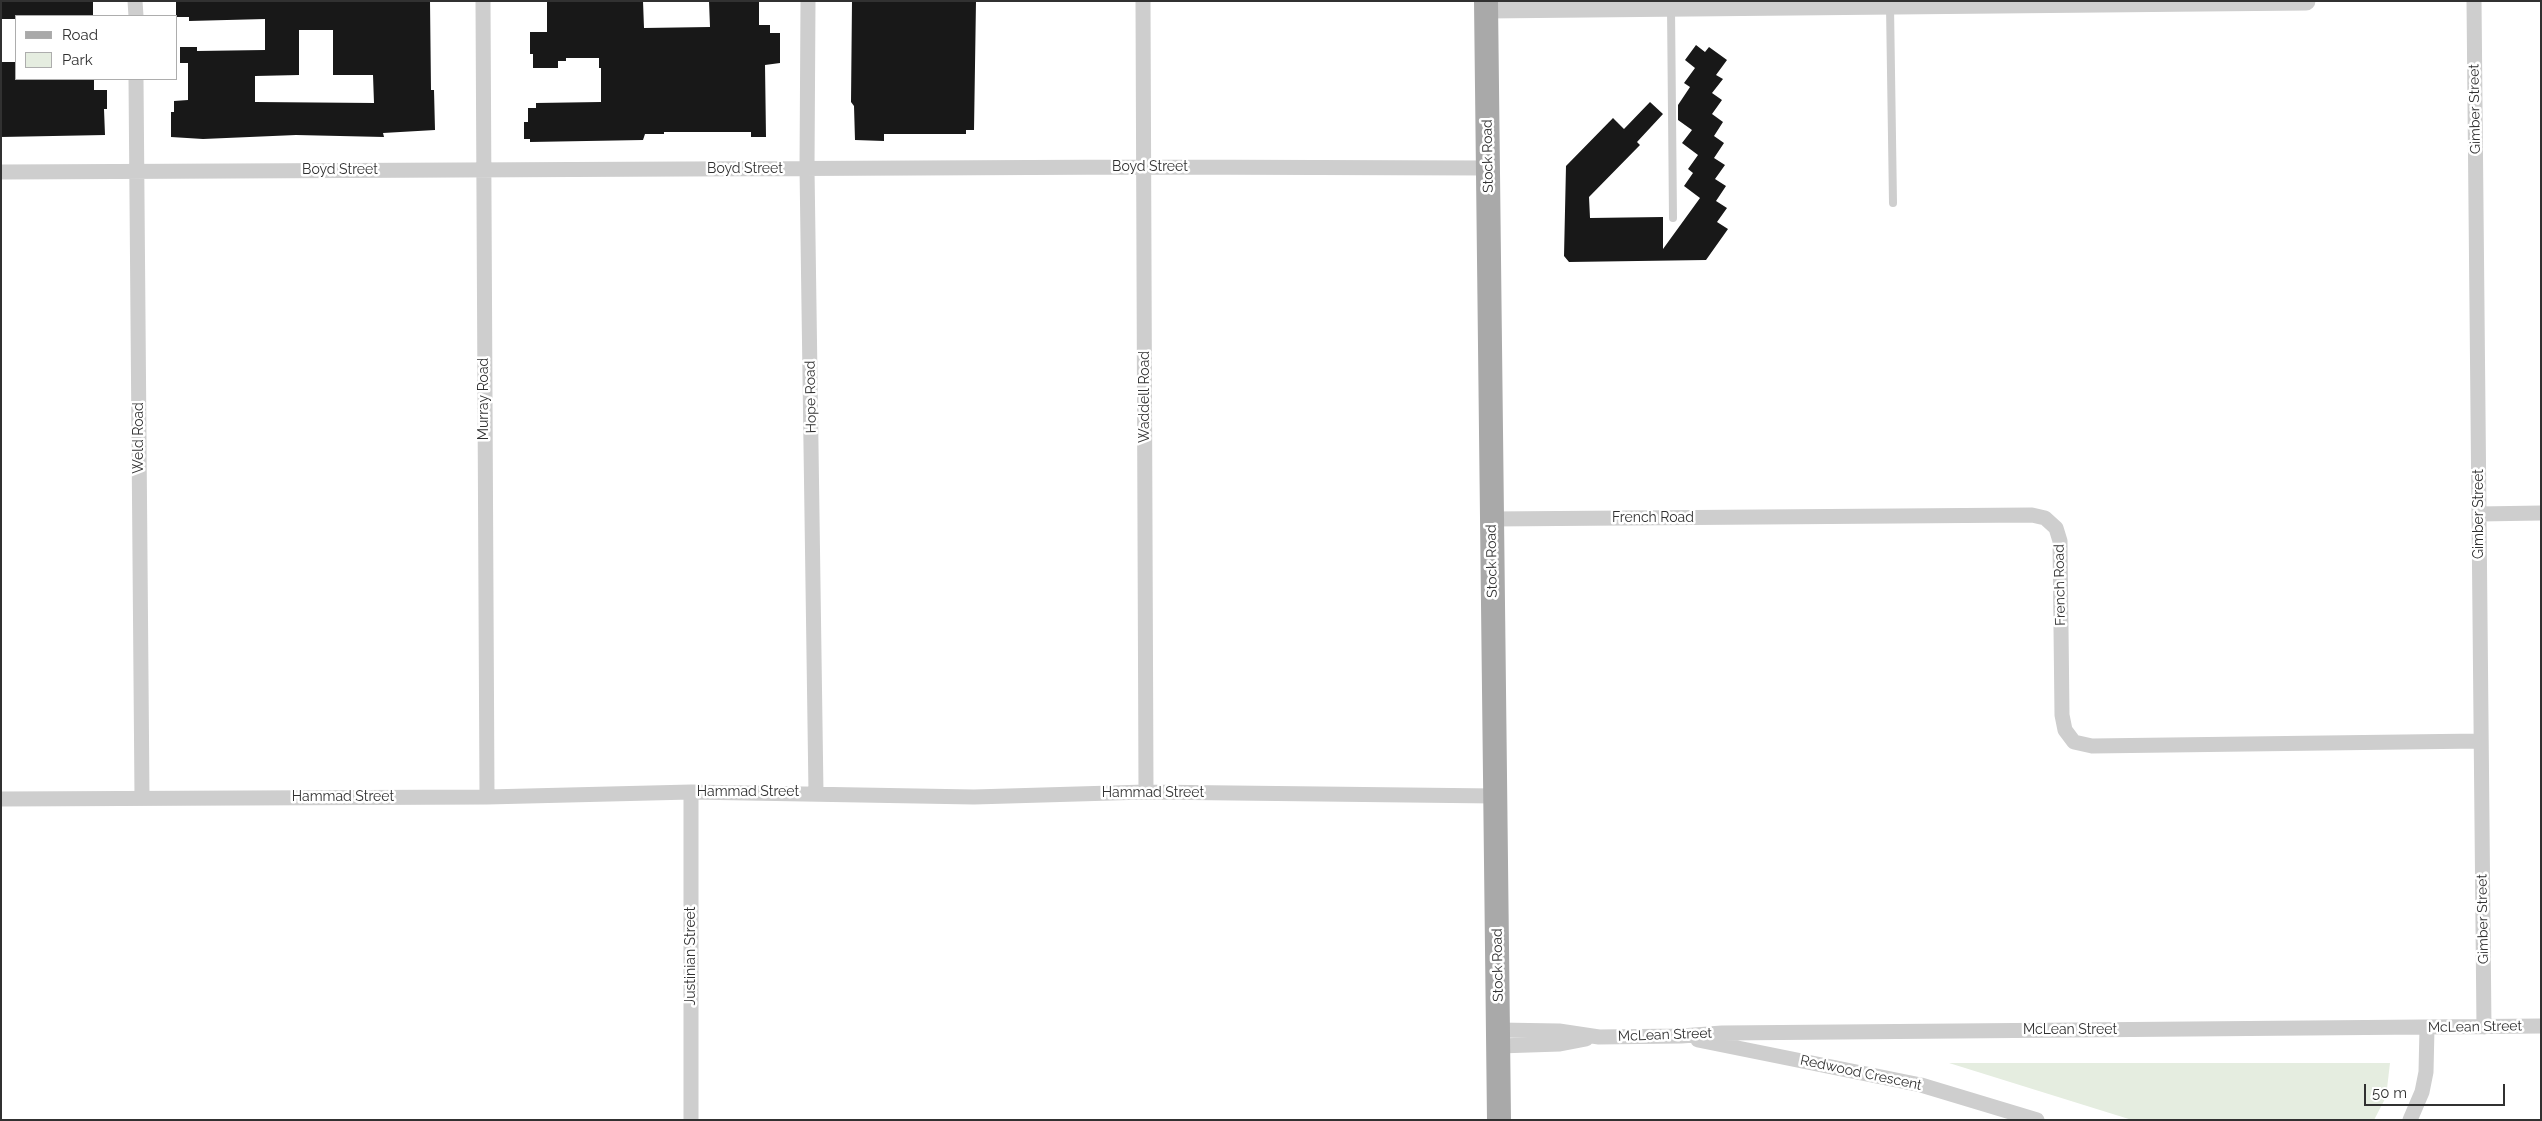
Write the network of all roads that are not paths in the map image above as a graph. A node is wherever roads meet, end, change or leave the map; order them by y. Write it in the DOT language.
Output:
graph roads {
  1 [pos="136,1"];
  2 [pos="483,1"];
  3 [pos="808,1"];
  4 [pos="1142,1"];
  5 [pos="2306,1"];
  6 [pos="2474,1"];
  7 [pos="1486,5"];
  8 [pos="1890,6"];
  9 [pos="1671,8"];
  10 [pos="136,15"];
  11 [pos="136,80"];
  12 [pos="1144,167"];
  13 [pos="807,168"];
  14 [pos="1488,168"];
  15 [pos="483,170"];
  16 [pos="137,171"];
  17 [pos="1,172"];
  18 [pos="1893,203"];
  19 [pos="1673,218"];
  20 [pos="2541,513"];
  21 [pos="2479,514"];
  22 [pos="1492,519"];
  23 [pos="2480,741"];
  24 [pos="691,792"];
  25 [pos="1146,792"];
  26 [pos="816,793"];
  27 [pos="1495,796"];
  28 [pos="142,797"];
  29 [pos="487,797"];
  30 [pos="1,799"];
  31 [pos="2541,1026"];
  32 [pos="2484,1027"];
  33 [pos="2427,1028"];
  34 [pos="1681,1036"];
  35 [pos="1499,1038"];
  36 [pos="691,1120"];
  37 [pos="1499,1120"];
  38 [pos="2037,1120"];
  39 [pos="2410,1120"];
  1 -- 10 [label="street"];
  2 -- 15 [label="street, Murray Road"];
  3 -- 13 [label="street, Hope Road"];
  4 -- 12 [label="street, Waddell Road"];
  5 -- 8 [label="street"];
  6 -- 21 [label="street, Gimber Street"];
  7 -- 9 [label="street"];
  7 -- 14 [label="main road, Stock Road"];
  8 -- 9 [label="street"];
  8 -- 18 [label="lane"];
  9 -- 19 [label="lane"];
  11 -- 16 [label="street, Weld Road"];
  12 -- 13 [label="street, Boyd Street"];
  12 -- 14 [label="street, Boyd Street"];
  12 -- 25 [label="street, Waddell Road"];
  13 -- 15 [label="street, Boyd Street"];
  13 -- 26 [label="street, Hope Road"];
  14 -- 22 [label="main road, Stock Road"];
  15 -- 16 [label="street, Boyd Street"];
  15 -- 29 [label="street, Murray Road"];
  16 -- 17 [label="street, Boyd Street"];
  16 -- 28 [label="street, Weld Road"];
  20 -- 21 [label="street"];
  21 -- 23 [label="street, Gimber Street"];
  22 -- 23 [label="street, French Road"];
  22 -- 27 [label="main road, Stock Road"];
  23 -- 32 [label="street, Gimber Street"];
  24 -- 26 [label="street, Hammad Street"];
  24 -- 29 [label="street, Hammad Street"];
  24 -- 36 [label="street, Justinian Street"];
  25 -- 26 [label="street, Hammad Street"];
  25 -- 27 [label="street, Hammad Street"];
  27 -- 35 [label="main road, Stock Road"];
  28 -- 29 [label="street, Hammad Street"];
  28 -- 30 [label="street, Hammad Street"];
  31 -- 32 [label="street, McLean Street"];
  32 -- 33 [label="street, McLean Street"];
  33 -- 34 [label="street, McLean Street"];
  33 -- 39 [label="street"];
  34 -- 35 [label="street, McLean Street"];
  34 -- 38 [label="street, Redwood Crescent"];
  35 -- 37 [label="main road, Stock Road"];
}
